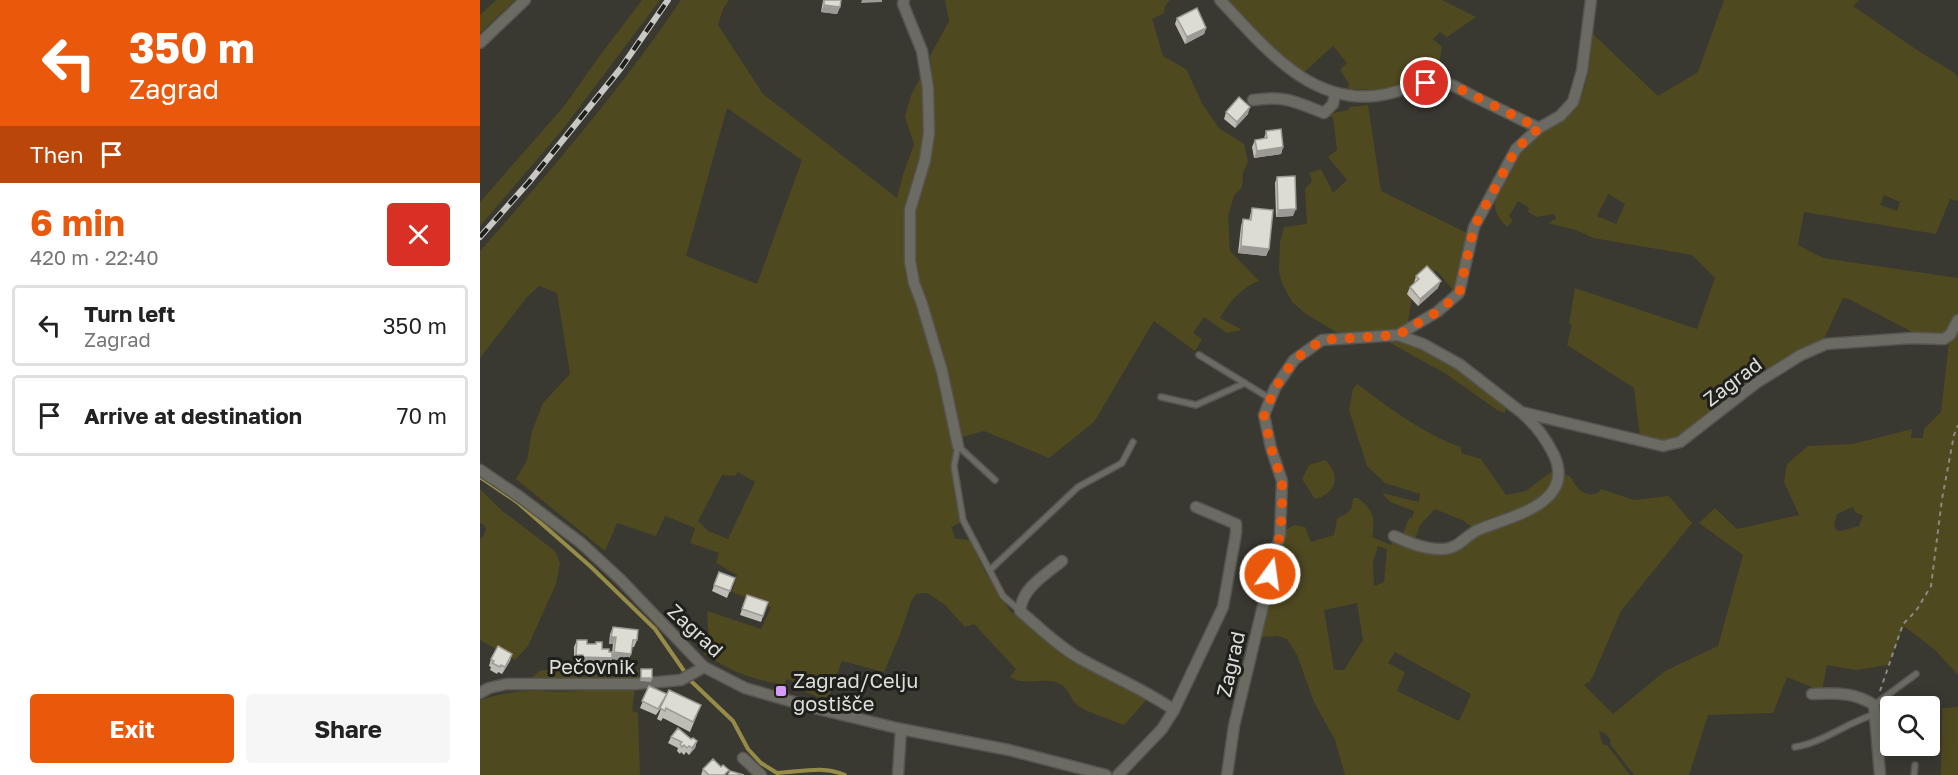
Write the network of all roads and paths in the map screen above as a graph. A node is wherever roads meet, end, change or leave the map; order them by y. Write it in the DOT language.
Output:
graph roads {
  1 [pos="525,0"];
  2 [pos="904,0"];
  3 [pos="1220,0"];
  4 [pos="1591,0"];
  5 [pos="480,43"];
  6 [pos="1335,94"];
  7 [pos="1253,100"];
  8 [pos="1539,128"];
  9 [pos="1958,320"];
  10 [pos="1398,335"];
  11 [pos="1199,355"];
  12 [pos="1245,383"];
  13 [pos="1161,397"];
  14 [pos="1270,399"];
  15 [pos="1521,412"];
  16 [pos="1958,425"];
  17 [pos="1133,442"];
  18 [pos="958,447"];
  19 [pos="480,470"];
  20 [pos="995,480"];
  21 [pos="1196,507"];
  22 [pos="1394,536"];
  23 [pos="1062,561"];
  24 [pos="990,570"];
  25 [pos="1020,611"];
  26 [pos="704,668"];
  27 [pos="1916,674"];
  28 [pos="480,693"];
  29 [pos="1812,694"];
  30 [pos="1174,710"];
  31 [pos="1875,710"];
  32 [pos="901,729"];
  33 [pos="1795,747"];
  34 [pos="1879,753"];
  35 [pos="743,758"];
  36 [pos="1915,765"];
  37 [pos="761,775"];
  38 [pos="898,775"];
  39 [pos="1106,775"];
  40 [pos="1118,775"];
  41 [pos="1227,775"];
  42 [pos="1880,775"];
  43 [pos="1914,775"];
  1 -- 5 [label="street"];
  2 -- 18 [label="street"];
  3 -- 6 [label="street"];
  4 -- 8 [label="street, Zagrad"];
  6 -- 7 [label="street"];
  6 -- 8 [label="street"];
  8 -- 10 [label="street, Zagrad"];
  9 -- 15 [label="street, Zagrad"];
  10 -- 14 [label="street, Zagrad"];
  10 -- 15 [label="street, Zagrad"];
  11 -- 12 [label="lane"];
  12 -- 13 [label="lane"];
  12 -- 14 [label="lane"];
  14 -- 41 [label="street, Zagrad"];
  15 -- 22 [label="street, Zagrad"];
  16 -- 31 [label="path"];
  17 -- 24 [label="lane"];
  18 -- 20 [label="lane"];
  18 -- 24 [label="lane"];
  19 -- 26 [label="street, Zagrad"];
  21 -- 30 [label="street"];
  23 -- 25 [label="street"];
  24 -- 25 [label="lane"];
  25 -- 30 [label="street"];
  26 -- 28 [label="street, Pečovnik"];
  26 -- 32 [label="street, Zagrad"];
  27 -- 31 [label="lane"];
  29 -- 31 [label="street"];
  30 -- 40 [label="street"];
  31 -- 33 [label="lane"];
  31 -- 34 [label="street"];
  32 -- 38 [label="street"];
  32 -- 39 [label="street, Zagrad"];
  34 -- 42 [label="street"];
  35 -- 37 [label="street"];
  36 -- 43 [label="lane"];
}
